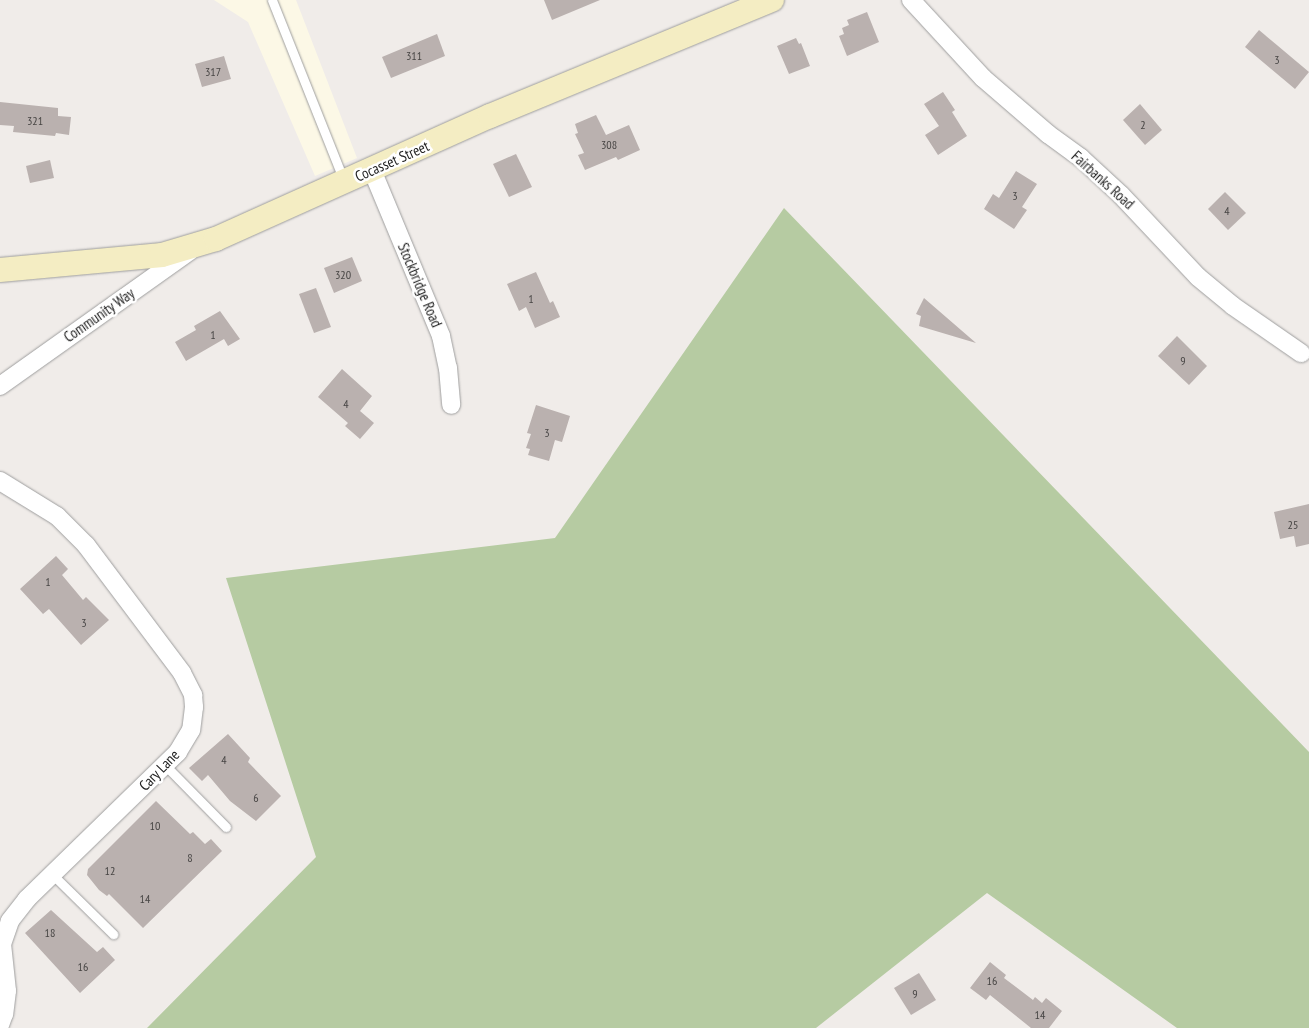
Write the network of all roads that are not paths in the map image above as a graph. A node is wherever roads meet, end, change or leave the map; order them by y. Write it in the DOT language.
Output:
graph roads {
  1 [pos="272,0"];
  2 [pos="772,0"];
  3 [pos="910,0"];
  4 [pos="372,170"];
  5 [pos="345,182"];
  6 [pos="199,245"];
  7 [pos="0,270"];
  8 [pos="1301,353"];
  9 [pos="0,386"];
  10 [pos="451,406"];
  11 [pos="0,481"];
  12 [pos="165,765"];
  13 [pos="226,827"];
  14 [pos="52,874"];
  15 [pos="113,934"];
  16 [pos="0,1025"];
  1 -- 5 [label="lane"];
  2 -- 4 [label="main road, Cocasset Street"];
  3 -- 8 [label="street, Fairbanks Road"];
  4 -- 5 [label="main road, Cocasset Street"];
  4 -- 10 [label="street, Stockbridge Road"];
  5 -- 6 [label="main road, Cocasset Street"];
  6 -- 7 [label="main road, Cocasset Street"];
  6 -- 9 [label="street, Community Way"];
  11 -- 12 [label="street, Cary Lane"];
  12 -- 13 [label="lane"];
  12 -- 14 [label="street, Cary Lane"];
  14 -- 15 [label="lane"];
  14 -- 16 [label="street, Cary Lane"];
}
